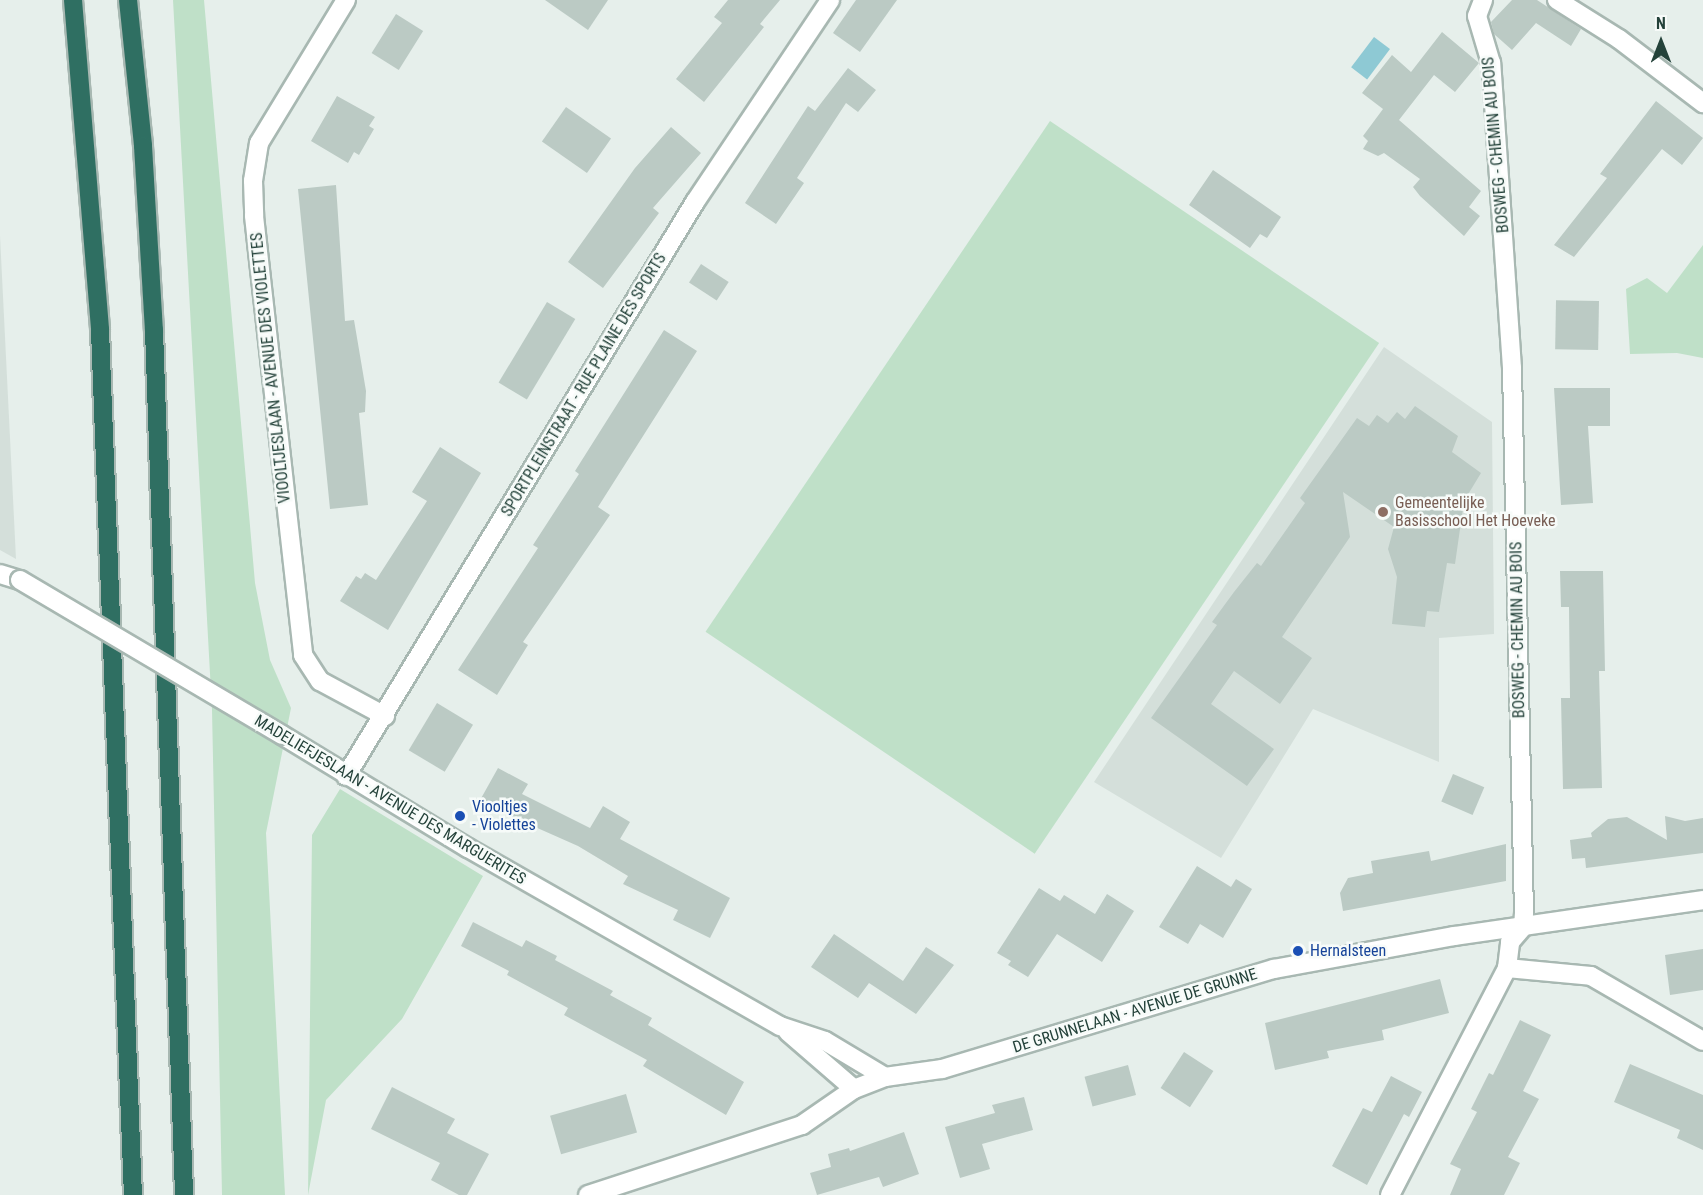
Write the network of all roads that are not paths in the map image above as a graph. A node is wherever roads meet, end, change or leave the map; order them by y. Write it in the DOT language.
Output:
graph roads {
  1 [pos="73,0"];
  2 [pos="128,0"];
  3 [pos="346,0"];
  4 [pos="831,0"];
  5 [pos="1483,0"];
  6 [pos="1557,0"];
  7 [pos="1703,103"];
  8 [pos="0,574"];
  9 [pos="385,716"];
  10 [pos="346,776"];
  11 [pos="1703,900"];
  12 [pos="1523,927"];
  13 [pos="1507,968"];
  14 [pos="780,1026"];
  15 [pos="1703,1041"];
  16 [pos="885,1077"];
  17 [pos="854,1089"];
  18 [pos="616,1191"];
  19 [pos="133,1195"];
  20 [pos="184,1195"];
  21 [pos="588,1195"];
  22 [pos="1390,1195"];
  1 -- 19 [label="highway"];
  2 -- 20 [label="highway"];
  3 -- 9 [label="street, VIOOLTJESLAAN - AVENUE DES VIOLETTES"];
  4 -- 9 [label="street, SPORTPLEINSTRAAT - RUE PLAINE DES SPORTS"];
  5 -- 12 [label="street, BOSWEG - CHEMIN AU BOIS"];
  6 -- 7 [label="street"];
  8 -- 10 [label="street, MADELIEFJESLAAN - AVENUE DES MARGUERITES, bridge"];
  9 -- 10 [label="street, SPORTPLEINSTRAAT - RUE PLAINE DES SPORTS"];
  10 -- 14 [label="street, MADELIEFJESLAAN - AVENUE DES MARGUERITES"];
  11 -- 12 [label="street, DE GRUNNELAAN - AVENUE DE GRUNNE"];
  12 -- 13 [label="street"];
  12 -- 16 [label="street, DE GRUNNELAAN - AVENUE DE GRUNNE"];
  13 -- 15 [label="street"];
  13 -- 22 [label="street"];
  14 -- 16 [label="street, MADELIEFJESLAAN - AVENUE DES MARGUERITES"];
  14 -- 17 [label="street, MADELIEFJESLAAN - AVENUE DES MARGUERITES"];
  16 -- 17 [label="street, DE GRUNNELAAN - AVENUE DE GRUNNE"];
  17 -- 18 [label="street, DE GRUNNELAAN - AVENUE DE GRUNNE"];
  18 -- 21 [label="street, DE GRUNNELAAN - AVENUE DE GRUNNE"];
}
